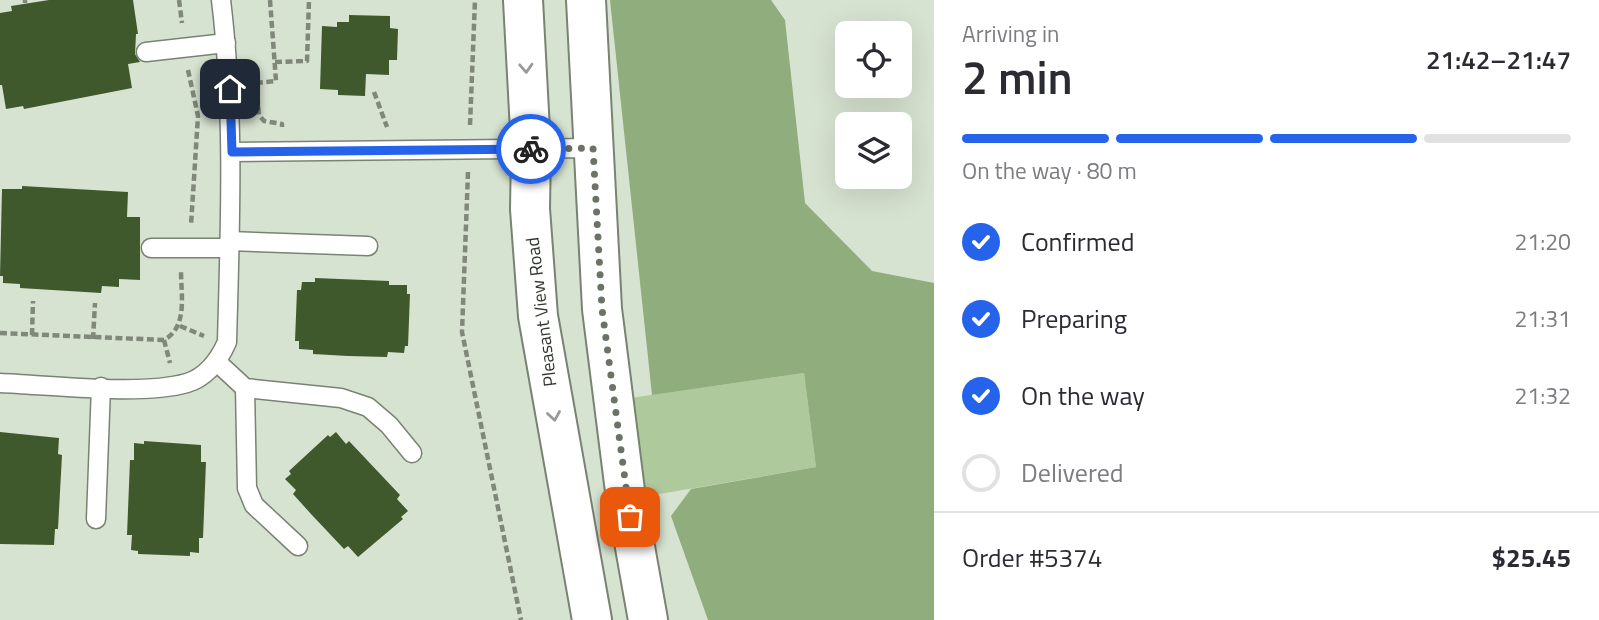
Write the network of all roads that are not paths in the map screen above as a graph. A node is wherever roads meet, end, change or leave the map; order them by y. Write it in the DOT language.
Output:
graph roads {
  1 [pos="221,0"];
  2 [pos="523,0"];
  3 [pos="586,0"];
  4 [pos="226,43"];
  5 [pos="146,52"];
  6 [pos="593,148"];
  7 [pos="531,149"];
  8 [pos="232,152"];
  9 [pos="229,244"];
  10 [pos="369,246"];
  11 [pos="151,247"];
  12 [pos="218,363"];
  13 [pos="0,383"];
  14 [pos="101,387"];
  15 [pos="245,388"];
  16 [pos="412,453"];
  17 [pos="96,519"];
  18 [pos="298,546"];
  19 [pos="592,620"];
  20 [pos="648,620"];
  1 -- 4 [label="lane"];
  2 -- 7 [label="main road, Pleasant View Road, one-way"];
  3 -- 6 [label="main road"];
  4 -- 5 [label="lane"];
  4 -- 8 [label="lane"];
  6 -- 7 [label="lane"];
  6 -- 20 [label="main road"];
  7 -- 8 [label="lane"];
  7 -- 19 [label="main road, Pleasant View Road, one-way"];
  8 -- 9 [label="lane"];
  9 -- 10 [label="lane"];
  9 -- 11 [label="lane"];
  9 -- 12 [label="lane"];
  12 -- 14 [label="lane"];
  12 -- 15 [label="lane"];
  13 -- 14 [label="lane"];
  14 -- 17 [label="lane"];
  15 -- 16 [label="lane"];
  15 -- 18 [label="lane"];
}
